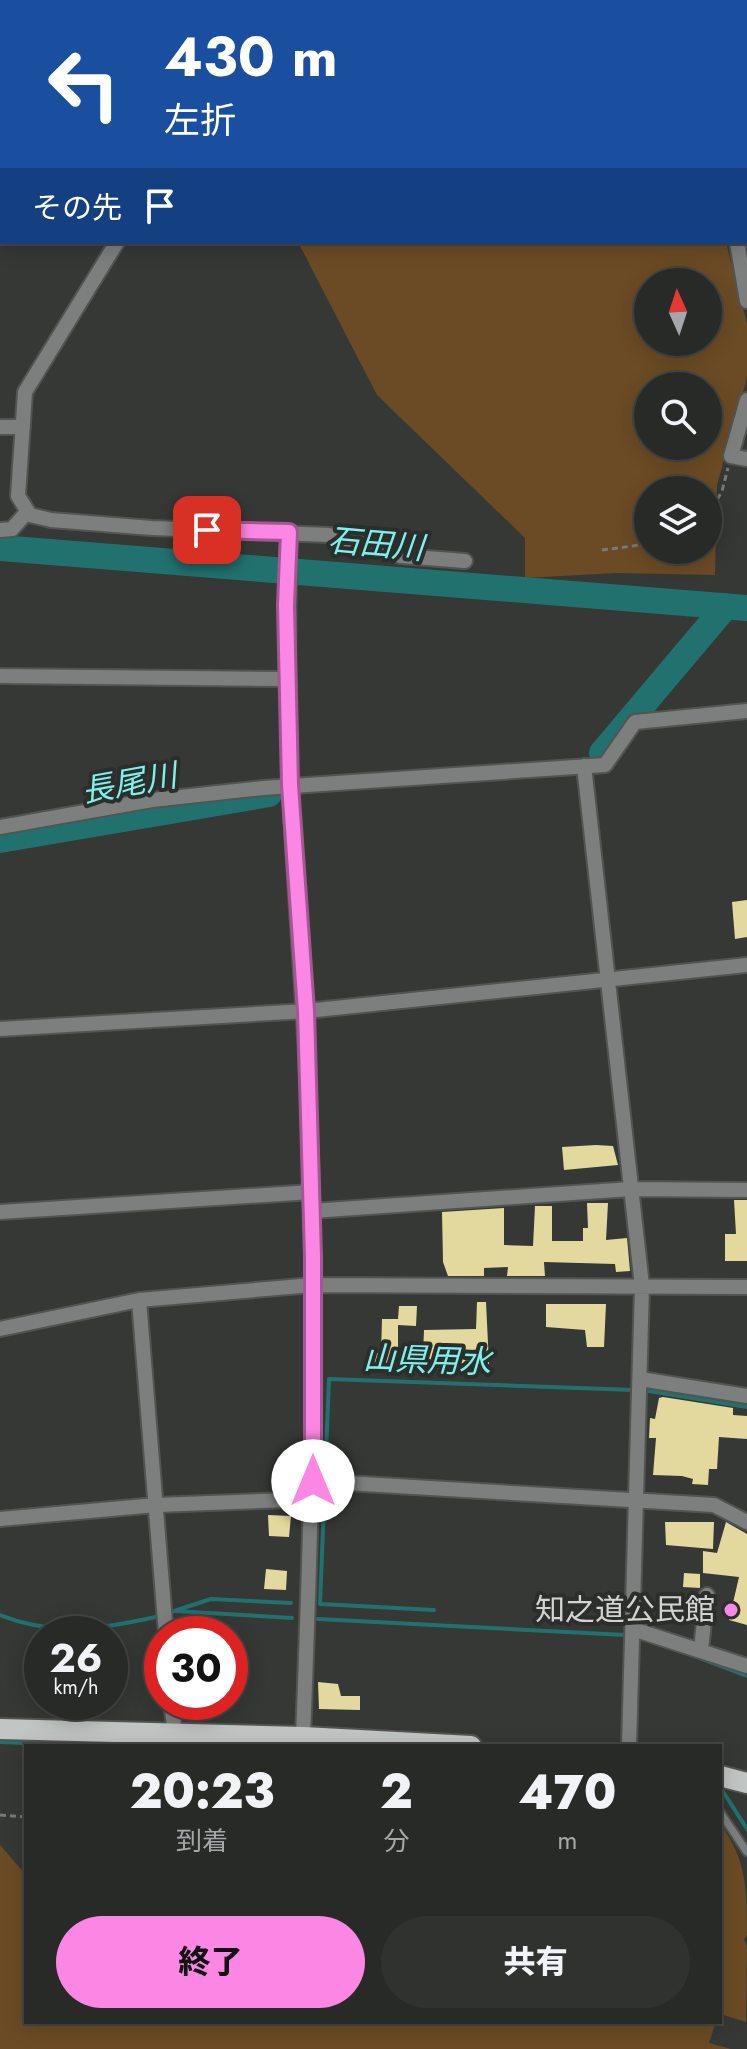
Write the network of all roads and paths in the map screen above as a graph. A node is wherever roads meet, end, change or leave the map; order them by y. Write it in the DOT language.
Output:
graph roads {
  1 [pos="116,244"];
  2 [pos="737,244"];
  3 [pos="747,301"];
  4 [pos="747,400"];
  5 [pos="0,427"];
  6 [pos="23,427"];
  7 [pos="731,456"];
  8 [pos="747,459"];
  9 [pos="722,491"];
  10 [pos="27,512"];
  11 [pos="0,530"];
  12 [pos="289,539"];
  13 [pos="634,546"];
  14 [pos="602,550"];
  15 [pos="465,561"];
  16 [pos="0,676"];
  17 [pos="287,679"];
  18 [pos="747,711"];
  19 [pos="584,766"];
  20 [pos="290,785"];
  21 [pos="0,827"];
  22 [pos="747,965"];
  23 [pos="609,981"];
  24 [pos="306,1011"];
  25 [pos="0,1029"];
  26 [pos="631,1189"];
  27 [pos="747,1190"];
  28 [pos="312,1192"];
  29 [pos="312,1211"];
  30 [pos="0,1212"];
  31 [pos="313,1285"];
  32 [pos="642,1286"];
  33 [pos="747,1287"];
  34 [pos="139,1300"];
  35 [pos="0,1329"];
  36 [pos="640,1387"];
  37 [pos="747,1396"];
  38 [pos="313,1481"];
  39 [pos="312,1499"];
  40 [pos="637,1500"];
  41 [pos="156,1505"];
  42 [pos="0,1519"];
  43 [pos="747,1522"];
  44 [pos="707,1595"];
  45 [pos="165,1616"];
  46 [pos="633,1629"];
  47 [pos="701,1649"];
  48 [pos="747,1666"];
  49 [pos="173,1720"];
  50 [pos="0,1729"];
  51 [pos="175,1735"];
  52 [pos="303,1742"];
  53 [pos="387,1744"];
  54 [pos="629,1744"];
  55 [pos="722,1777"];
  56 [pos="747,1783"];
  57 [pos="0,1815"];
  58 [pos="722,1815"];
  59 [pos="24,1817"];
  60 [pos="747,1852"];
  1 -- 6 [label="street"];
  2 -- 3 [label="street"];
  4 -- 7 [label="street"];
  5 -- 6 [label="street"];
  6 -- 10 [label="street"];
  7 -- 8 [label="street"];
  7 -- 9 [label="path"];
  10 -- 11 [label="street"];
  10 -- 12 [label="street"];
  12 -- 15 [label="street"];
  12 -- 17 [label="street"];
  13 -- 14 [label="path"];
  16 -- 17 [label="street"];
  17 -- 20 [label="street"];
  18 -- 19 [label="street"];
  19 -- 20 [label="street"];
  19 -- 23 [label="street"];
  20 -- 21 [label="street"];
  20 -- 24 [label="street"];
  22 -- 23 [label="street"];
  23 -- 24 [label="street"];
  23 -- 26 [label="street"];
  24 -- 25 [label="street"];
  24 -- 28 [label="street"];
  26 -- 27 [label="street"];
  26 -- 29 [label="street"];
  26 -- 32 [label="street"];
  28 -- 29 [label="street"];
  28 -- 30 [label="street"];
  29 -- 31 [label="street"];
  31 -- 32 [label="street"];
  31 -- 34 [label="street"];
  31 -- 38 [label="street"];
  32 -- 33 [label="street"];
  32 -- 36 [label="street"];
  34 -- 35 [label="street"];
  34 -- 41 [label="street"];
  36 -- 37 [label="street"];
  36 -- 40 [label="street"];
  38 -- 39 [label="street"];
  38 -- 40 [label="street"];
  39 -- 41 [label="street"];
  39 -- 52 [label="street"];
  40 -- 43 [label="street"];
  40 -- 46 [label="street"];
  41 -- 42 [label="street"];
  41 -- 45 [label="street"];
  44 -- 47 [label="street"];
  46 -- 47 [label="street"];
  46 -- 54 [label="street"];
  47 -- 48 [label="street"];
  49 -- 51 [label="street"];
  50 -- 51 [label="main road"];
  51 -- 52 [label="main road"];
  52 -- 53 [label="main road"];
  55 -- 56 [label="main road"];
  57 -- 59 [label="path"];
  58 -- 60 [label="lane"];
}
